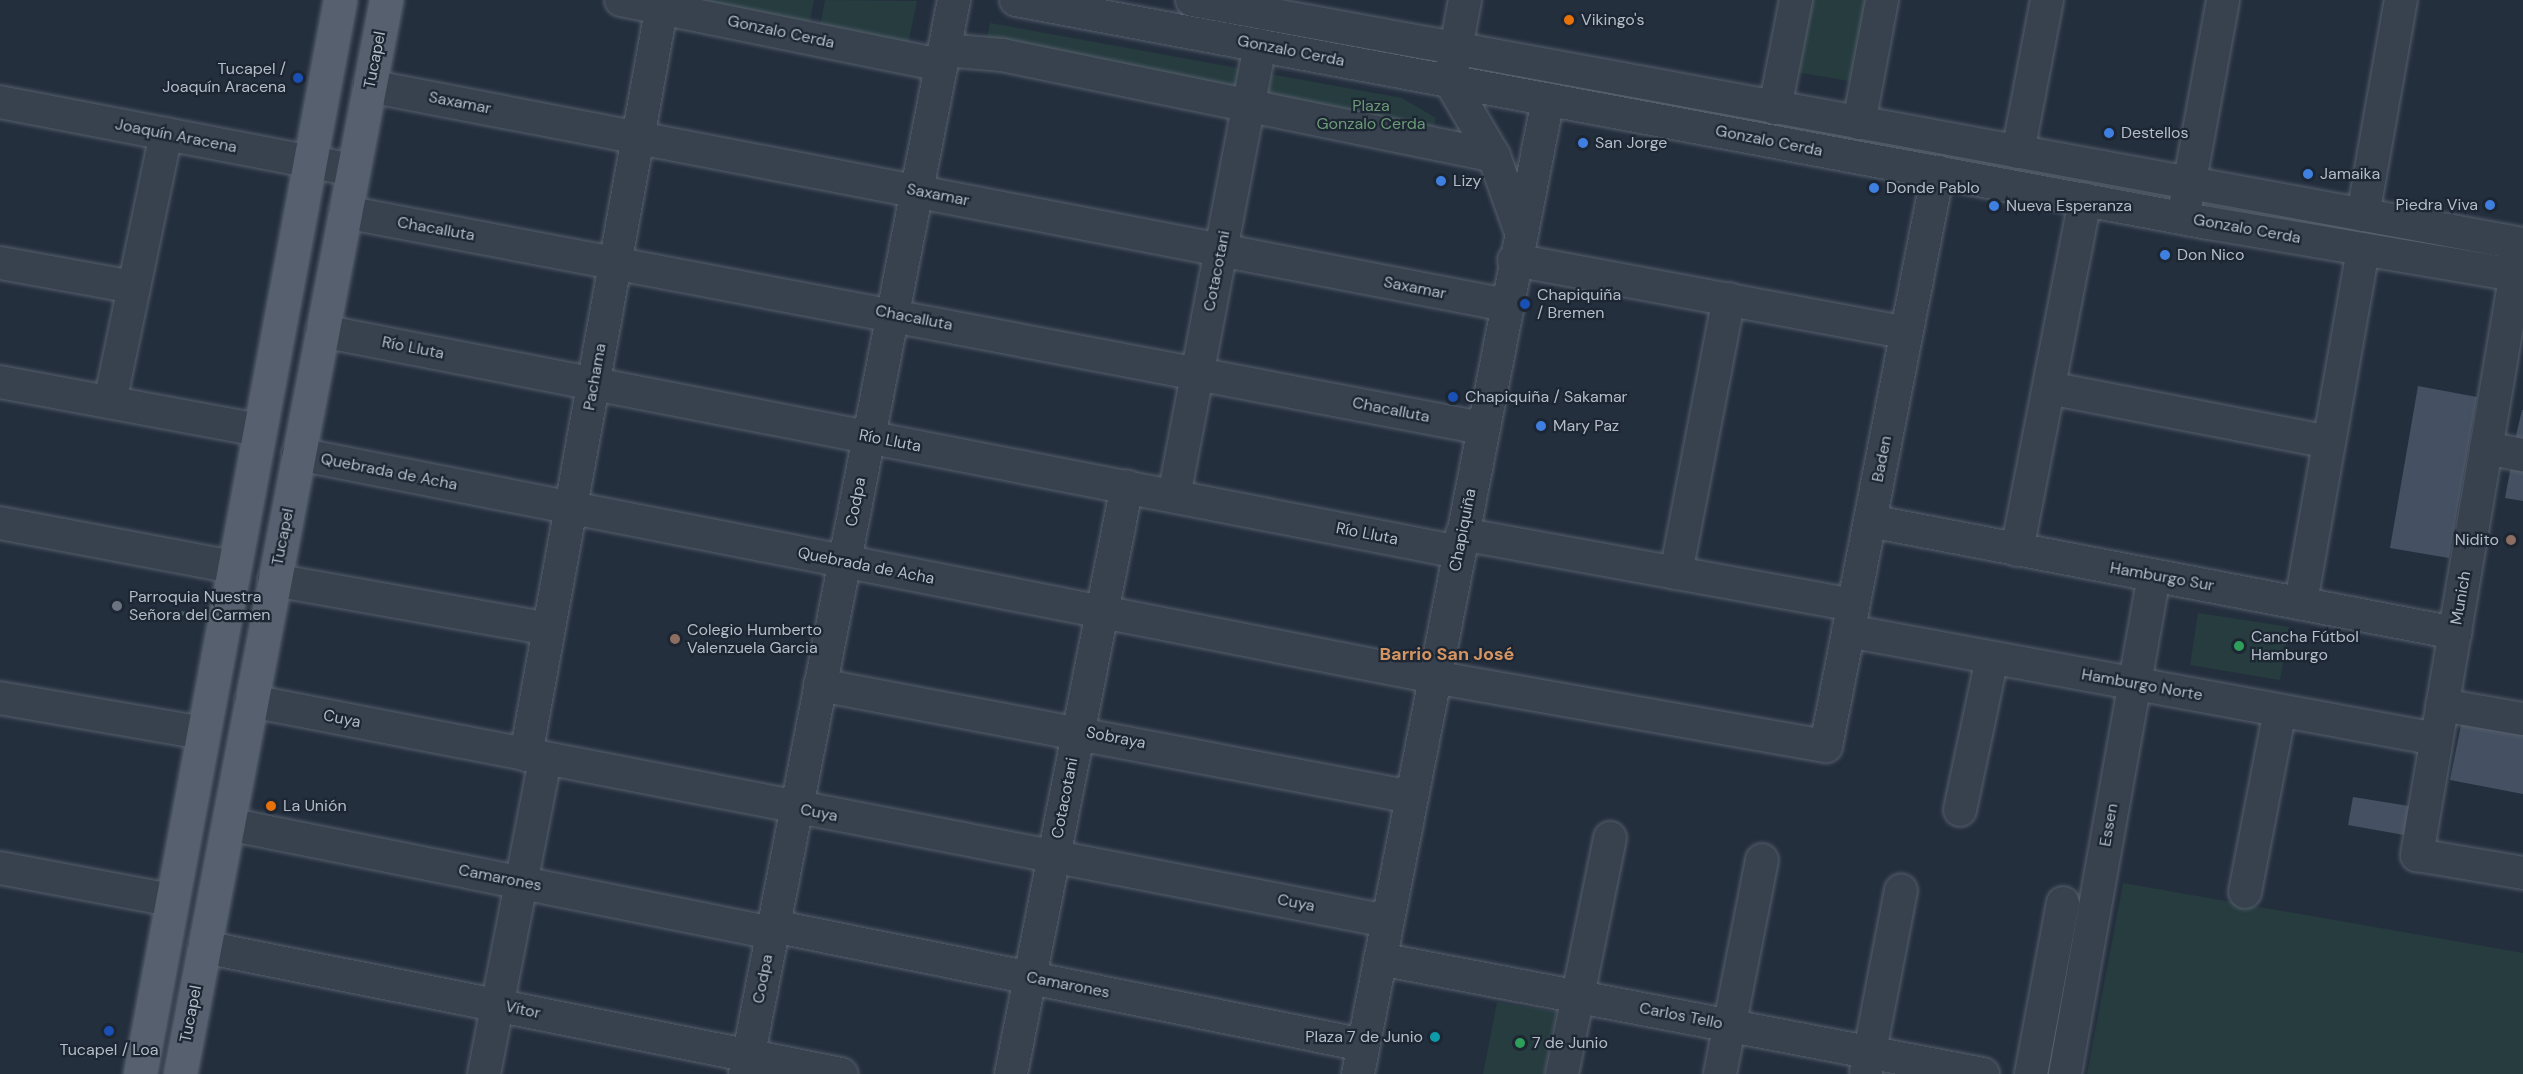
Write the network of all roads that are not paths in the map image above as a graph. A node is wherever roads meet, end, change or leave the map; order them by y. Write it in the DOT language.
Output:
graph roads {
  1 [pos="340,0"];
  2 [pos="386,0"];
  3 [pos="621,0"];
  4 [pos="954,0"];
  5 [pos="1016,0"];
  6 [pos="1192,0"];
  7 [pos="1465,0"];
  8 [pos="1796,0"];
  9 [pos="1882,0"];
  10 [pos="2047,0"];
  11 [pos="2223,0"];
  12 [pos="2401,0"];
  13 [pos="662,4"];
  14 [pos="1243,5"];
  15 [pos="1260,45"];
  16 [pos="1456,50"];
  17 [pos="943,58"];
  18 [pos="1450,81"];
  19 [pos="369,86"];
  20 [pos="1548,99"];
  21 [pos="0,102"];
  22 [pos="1249,106"];
  23 [pos="1775,108"];
  24 [pos="1859,123"];
  25 [pos="166,134"];
  26 [pos="638,138"];
  27 [pos="2018,152"];
  28 [pos="1494,156"];
  29 [pos="308,162"];
  30 [pos="353,170"];
  31 [pos="1938,172"];
  32 [pos="2189,183"];
  33 [pos="917,191"];
  34 [pos="2085,200"];
  35 [pos="345,212"];
  36 [pos="2363,215"];
  37 [pos="2183,218"];
  38 [pos="2522,240"];
  39 [pos="1517,245"];
  40 [pos="2363,249"];
  41 [pos="1221,250"];
  42 [pos="615,262"];
  43 [pos="0,263"];
  44 [pos="2519,275"];
  45 [pos="134,287"];
  46 [pos="1729,299"];
  47 [pos="1506,305"];
  48 [pos="893,313"];
  49 [pos="322,330"];
  50 [pos="1906,333"];
  51 [pos="1198,372"];
  52 [pos="0,382"];
  53 [pos="594,383"];
  54 [pos="2049,388"];
  55 [pos="110,402"];
  56 [pos="1482,428"];
  57 [pos="258,430"];
  58 [pos="869,437"];
  59 [pos="2329,442"];
  60 [pos="2486,448"];
  61 [pos="298,454"];
  62 [pos="2523,455"];
  63 [pos="1126,486"];
  64 [pos="1174,496"];
  65 [pos="571,507"];
  66 [pos="1870,521"];
  67 [pos="0,523"];
  68 [pos="1460,543"];
  69 [pos="2017,550"];
  70 [pos="844,561"];
  71 [pos="233,567"];
  72 [pos="1676,573"];
  73 [pos="2154,576"];
  74 [pos="274,580"];
  75 [pos="2301,602"];
  76 [pos="1102,612"];
  77 [pos="1850,618"];
  78 [pos="549,629"];
  79 [pos="2455,633"];
  80 [pos="1992,658"];
  81 [pos="1434,677"];
  82 [pos="2134,684"];
  83 [pos="820,685"];
  84 [pos="0,698"];
  85 [pos="251,701"];
  86 [pos="2442,705"];
  87 [pos="2280,711"];
  88 [pos="2523,719"];
  89 [pos="1078,731"];
  90 [pos="202,733"];
  91 [pos="2436,739"];
  92 [pos="1826,746"];
  93 [pos="536,757"];
  94 [pos="1411,797"];
  95 [pos="796,808"];
  96 [pos="1960,810"];
  97 [pos="228,824"];
  98 [pos="1610,838"];
  99 [pos="1054,857"];
  100 [pos="1762,860"];
  101 [pos="0,868"];
  102 [pos="2523,873"];
  103 [pos="521,882"];
  104 [pos="1901,890"];
  105 [pos="2245,892"];
  106 [pos="171,900"];
  107 [pos="2063,903"];
  108 [pos="1387,921"];
  109 [pos="772,929"];
  110 [pos="204,947"];
  111 [pos="1380,959"];
  112 [pos="1030,978"];
  113 [pos="1578,996"];
  114 [pos="497,1005"];
  115 [pos="1729,1025"];
  116 [pos="1361,1059"];
  117 [pos="1868,1063"];
  118 [pos="746,1065"];
  119 [pos="140,1074"];
  120 [pos="180,1074"];
  121 [pos="484,1074"];
  122 [pos="841,1074"];
  123 [pos="1011,1074"];
  124 [pos="1562,1074"];
  125 [pos="1720,1074"];
  126 [pos="1983,1074"];
  127 [pos="2031,1074"];
  128 [pos="2065,1074"];
  1 -- 29 [label="main road"];
  2 -- 19 [label="main road, Tucapel"];
  3 -- 13 [label="street, Gonzalo Cerda"];
  4 -- 17 [label="street, Codpa"];
  5 -- 15 [label="street, Gonzalo Cerda"];
  6 -- 14 [label="street, Gonzalo Cerda"];
  7 -- 16 [label="street"];
  8 -- 23 [label="street"];
  9 -- 24 [label="street"];
  10 -- 27 [label="street"];
  11 -- 32 [label="street"];
  12 -- 36 [label="street"];
  13 -- 17 [label="street, Gonzalo Cerda"];
  13 -- 26 [label="street, Pachama"];
  14 -- 16 [label="street, Gonzalo Cerda"];
  15 -- 18 [label="street, Gonzalo Cerda"];
  15 -- 22 [label="street, Cotacotani"];
  16 -- 18 [label="street"];
  16 -- 23 [label="street, Gonzalo Cerda"];
  17 -- 22 [label="street, Gonzalo Cerda"];
  17 -- 33 [label="street, Codpa"];
  18 -- 20 [label="street, Gonzalo Cerda"];
  18 -- 28 [label="street, Chapiquiña"];
  19 -- 26 [label="street, Saxamar"];
  19 -- 30 [label="main road, Tucapel"];
  20 -- 31 [label="street, Gonzalo Cerda"];
  20 -- 39 [label="street"];
  21 -- 25 [label="street, Joaquín Aracena"];
  22 -- 28 [label="street, Gonzalo Cerda"];
  22 -- 41 [label="street, Cotacotani"];
  23 -- 24 [label="street, Gonzalo Cerda"];
  24 -- 27 [label="street, Gonzalo Cerda"];
  25 -- 29 [label="street, Joaquín Aracena"];
  25 -- 45 [label="street"];
  26 -- 33 [label="street, Saxamar"];
  26 -- 42 [label="street, Pachama"];
  27 -- 32 [label="street, Gonzalo Cerda"];
  28 -- 39 [label="street, Chapiquiña"];
  29 -- 30 [label="street, Joaquín Aracena"];
  29 -- 57 [label="main road"];
  30 -- 35 [label="main road, Tucapel"];
  31 -- 34 [label="street, Gonzalo Cerda"];
  31 -- 50 [label="street, Baden"];
  32 -- 36 [label="street, Gonzalo Cerda"];
  32 -- 37 [label="street"];
  33 -- 41 [label="street, Saxamar"];
  33 -- 48 [label="street, Codpa"];
  34 -- 37 [label="street, Gonzalo Cerda"];
  34 -- 54 [label="street"];
  35 -- 42 [label="street, Chacalluta"];
  35 -- 49 [label="main road, Tucapel"];
  36 -- 38 [label="street, Gonzalo Cerda"];
  37 -- 40 [label="street, Gonzalo Cerda"];
  38 -- 44 [label="street, Munich"];
  39 -- 46 [label="street"];
  39 -- 47 [label="street, Chapiquiña"];
  40 -- 44 [label="street, Gonzalo Cerda"];
  40 -- 59 [label="street"];
  41 -- 47 [label="street, Saxamar"];
  41 -- 51 [label="street, Cotacotani"];
  42 -- 48 [label="street, Chacalluta"];
  42 -- 53 [label="street, Pachama"];
  43 -- 45 [label="street"];
  44 -- 60 [label="street, Munich"];
  45 -- 55 [label="street"];
  46 -- 50 [label="street"];
  46 -- 72 [label="street"];
  47 -- 56 [label="street, Chapiquiña"];
  48 -- 51 [label="street, Chacalluta"];
  48 -- 58 [label="street, Codpa"];
  49 -- 53 [label="street, Río Lluta"];
  49 -- 61 [label="main road, Tucapel"];
  50 -- 66 [label="street, Baden"];
  51 -- 56 [label="street, Chacalluta"];
  51 -- 64 [label="street, Cotacotani"];
  52 -- 55 [label="street"];
  53 -- 58 [label="street, Río Lluta"];
  53 -- 65 [label="street, Pachama"];
  54 -- 59 [label="street"];
  54 -- 69 [label="street"];
  55 -- 57 [label="street"];
  56 -- 68 [label="street, Chapiquiña"];
  57 -- 71 [label="main road"];
  58 -- 63 [label="street, Río Lluta"];
  58 -- 70 [label="street, Codpa"];
  59 -- 75 [label="street"];
  60 -- 62 [label="street"];
  60 -- 79 [label="street, Munich"];
  61 -- 65 [label="street, Quebrada de Acha"];
  61 -- 74 [label="main road, Tucapel"];
  63 -- 64 [label="street, Río Lluta"];
  63 -- 76 [label="street, Cotacotani"];
  64 -- 68 [label="street, Río Lluta"];
  65 -- 70 [label="street, Quebrada de Acha"];
  65 -- 78 [label="street, Pachama"];
  66 -- 69 [label="street, Hamburgo Sur"];
  66 -- 77 [label="street, Baden"];
  67 -- 71 [label="street"];
  68 -- 72 [label="street, Río Lluta"];
  68 -- 81 [label="street, Chapiquiña"];
  69 -- 73 [label="street, Hamburgo Sur"];
  70 -- 76 [label="street, Quebrada de Acha"];
  70 -- 83 [label="street, Codpa"];
  71 -- 90 [label="main road"];
  72 -- 77 [label="street, Hamburgo Norte"];
  73 -- 75 [label="street, Hamburgo Sur"];
  73 -- 82 [label="street, Essen"];
  74 -- 78 [label="street"];
  74 -- 85 [label="main road, Tucapel"];
  75 -- 79 [label="street, Hamburgo Sur"];
  76 -- 81 [label="street, Quebrada de Acha"];
  76 -- 89 [label="street, Cotacotani"];
  77 -- 80 [label="street, Hamburgo Norte"];
  77 -- 92 [label="street, Baden"];
  78 -- 93 [label="street, Pachama"];
  79 -- 86 [label="street, Munich"];
  80 -- 82 [label="street, Hamburgo Norte"];
  80 -- 96 [label="street"];
  81 -- 92 [label="street, Quebrada de Acha"];
  81 -- 94 [label="street, Chapiquiña"];
  82 -- 87 [label="street, Hamburgo Norte"];
  82 -- 128 [label="street, Essen"];
  83 -- 89 [label="street, Sobraya"];
  83 -- 95 [label="street, Codpa"];
  84 -- 90 [label="street"];
  85 -- 93 [label="street, Cuya"];
  85 -- 97 [label="main road, Tucapel"];
  86 -- 88 [label="street"];
  86 -- 91 [label="street, Munich"];
  87 -- 91 [label="street, Hamburgo Norte"];
  87 -- 105 [label="street"];
  89 -- 94 [label="street, Sobraya"];
  89 -- 99 [label="street, Cotacotani"];
  90 -- 106 [label="main road"];
  91 -- 102 [label="street, Munich"];
  93 -- 95 [label="street, Cuya"];
  93 -- 103 [label="street, Pachama"];
  94 -- 108 [label="street, Chapiquiña"];
  95 -- 99 [label="street, Cuya"];
  95 -- 109 [label="street, Codpa"];
  97 -- 103 [label="street, Camarones"];
  97 -- 110 [label="main road, Tucapel"];
  98 -- 113 [label="street"];
  99 -- 108 [label="street, Cuya"];
  99 -- 112 [label="street, Cotacotani"];
  100 -- 115 [label="street"];
  101 -- 106 [label="street"];
  103 -- 109 [label="street, Camarones"];
  103 -- 114 [label="street, Pachama"];
  104 -- 117 [label="street"];
  106 -- 119 [label="main road"];
  107 -- 127 [label="street"];
  108 -- 111 [label="street, Chapiquiña"];
  109 -- 112 [label="street, Camarones"];
  109 -- 118 [label="street, Codpa"];
  110 -- 114 [label="street, Vítor"];
  110 -- 120 [label="main road, Tucapel"];
  111 -- 113 [label="street, Carlos Tello"];
  111 -- 116 [label="street, Chapiquiña"];
  112 -- 116 [label="street, Camarones"];
  112 -- 123 [label="street, Cotacotani"];
  113 -- 115 [label="street, Carlos Tello"];
  113 -- 124 [label="street"];
  114 -- 118 [label="street, Vítor"];
  114 -- 121 [label="street, Pachama"];
  115 -- 117 [label="street, Carlos Tello"];
  115 -- 125 [label="street"];
  117 -- 126 [label="street, Carlos Tello"];
  118 -- 122 [label="street, Vítor"];
}
